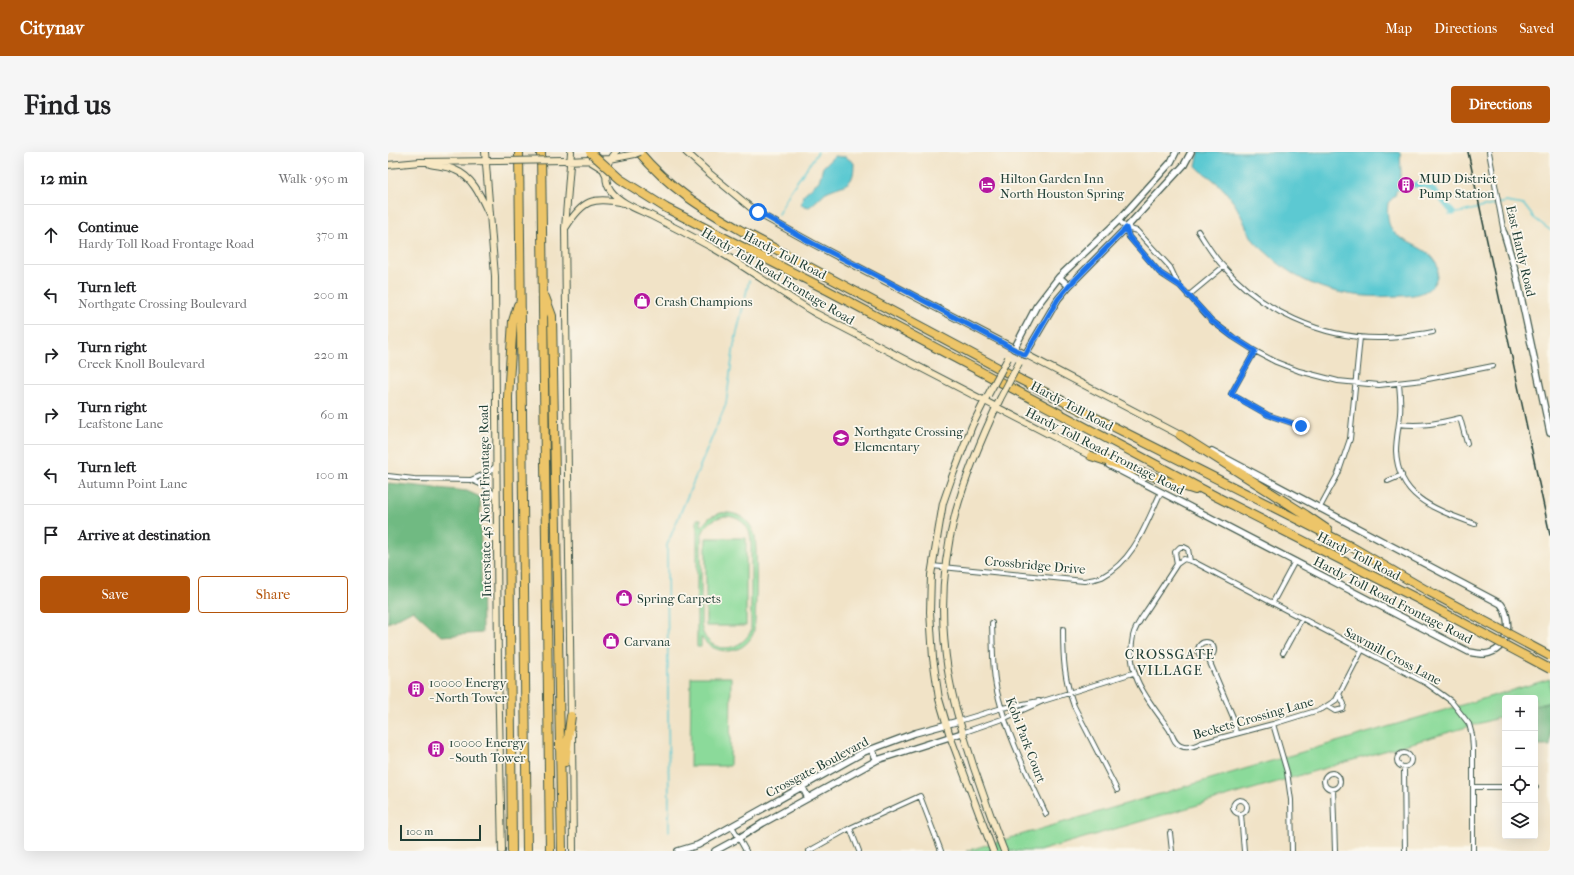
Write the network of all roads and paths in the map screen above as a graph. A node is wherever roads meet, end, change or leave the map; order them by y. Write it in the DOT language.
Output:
graph roads {
  1 [pos="485,152"];
  2 [pos="518,152"];
  3 [pos="541,152"];
  4 [pos="571,152"];
  5 [pos="639,152"];
  6 [pos="686,152"];
  7 [pos="1176,152"];
  8 [pos="1191,152"];
  9 [pos="1489,152"];
  10 [pos="590,156"];
  11 [pos="614,156"];
  12 [pos="567,160"];
  13 [pos="486,161"];
  14 [pos="420,162"];
  15 [pos="388,165"];
  16 [pos="606,176"];
  17 [pos="626,203"];
  18 [pos="491,219"];
  19 [pos="1119,220"];
  20 [pos="565,228"];
  21 [pos="1126,228"];
  22 [pos="1198,231"];
  23 [pos="1504,233"];
  24 [pos="1223,267"];
  25 [pos="1059,277"];
  26 [pos="1069,286"];
  27 [pos="1180,286"];
  28 [pos="542,291"];
  29 [pos="1188,296"];
  30 [pos="520,299"];
  31 [pos="1433,332"];
  32 [pos="1360,337"];
  33 [pos="1014,349"];
  34 [pos="1255,351"];
  35 [pos="1025,355"];
  36 [pos="1493,366"];
  37 [pos="1356,383"];
  38 [pos="1399,384"];
  39 [pos="985,401"];
  40 [pos="997,407"];
  41 [pos="1399,424"];
  42 [pos="1301,426"];
  43 [pos="1550,433"];
  44 [pos="1180,435"];
  45 [pos="1467,443"];
  46 [pos="1091,456"];
  47 [pos="496,466"];
  48 [pos="1402,475"];
  49 [pos="388,476"];
  50 [pos="952,476"];
  51 [pos="471,480"];
  52 [pos="1388,480"];
  53 [pos="965,482"];
  54 [pos="1161,492"];
  55 [pos="496,497"];
  56 [pos="1217,497"];
  57 [pos="1319,509"];
  58 [pos="1475,524"];
  59 [pos="1350,546"];
  60 [pos="1190,561"];
  61 [pos="1294,561"];
  62 [pos="1177,564"];
  63 [pos="932,566"];
  64 [pos="945,567"];
  65 [pos="1273,602"];
  66 [pos="1302,618"];
  67 [pos="992,623"];
  68 [pos="1063,629"];
  69 [pos="1362,650"];
  70 [pos="1283,653"];
  71 [pos="946,656"];
  72 [pos="1550,656"];
  73 [pos="933,658"];
  74 [pos="1208,658"];
  75 [pos="1550,669"];
  76 [pos="1133,673"];
  77 [pos="1069,693"];
  78 [pos="1339,694"];
  79 [pos="1043,701"];
  80 [pos="1327,706"];
  81 [pos="1002,708"];
  82 [pos="571,716"];
  83 [pos="1005,718"];
  84 [pos="959,721"];
  85 [pos="1273,724"];
  86 [pos="946,725"];
  87 [pos="962,732"];
  88 [pos="1236,733"];
  89 [pos="950,736"];
  90 [pos="872,749"];
  91 [pos="877,760"];
  92 [pos="1404,768"];
  93 [pos="802,786"];
  94 [pos="1502,787"];
  95 [pos="1474,788"];
  96 [pos="1333,789"];
  97 [pos="1117,790"];
  98 [pos="808,798"];
  99 [pos="1046,814"];
  100 [pos="1241,814"];
  101 [pos="992,821"];
  102 [pos="982,825"];
  103 [pos="732,826"];
  104 [pos="850,828"];
  105 [pos="1170,833"];
  106 [pos="739,838"];
  107 [pos="502,851"];
  108 [pos="512,851"];
  109 [pos="527,851"];
  110 [pos="550,851"];
  111 [pos="562,851"];
  112 [pos="573,851"];
  113 [pos="678,851"];
  114 [pos="715,851"];
  115 [pos="746,851"];
  116 [pos="809,851"];
  117 [pos="859,851"];
  118 [pos="941,851"];
  119 [pos="993,851"];
  120 [pos="1004,851"];
  121 [pos="1172,851"];
  122 [pos="1244,851"];
  123 [pos="1292,851"];
  124 [pos="1335,851"];
  125 [pos="1405,851"];
  126 [pos="1473,851"];
  1 -- 13 [label="main road, Interstate 45 North Frontage Road"];
  2 -- 30 [label="highway"];
  3 -- 28 [label="highway"];
  4 -- 12 [label="main road"];
  5 -- 11 [label="main road"];
  5 -- 59 [label="highway, Hardy Toll Road"];
  6 -- 33 [label="main road, Hardy Toll Road Frontage Road"];
  7 -- 19 [label="street"];
  8 -- 21 [label="street"];
  9 -- 23 [label="street, East Hardy Road"];
  10 -- 11 [label="main road"];
  10 -- 12 [label="main road"];
  10 -- 16 [label="main road"];
  10 -- 56 [label="highway, Hardy Toll Road, bridge"];
  11 -- 16 [label="main road"];
  12 -- 13 [label="main road, bridge"];
  12 -- 20 [label="main road"];
  13 -- 14 [label="main road"];
  13 -- 18 [label="main road, Interstate 45 North Frontage Road"];
  14 -- 15 [label="main road"];
  14 -- 18 [label="main road"];
  16 -- 17 [label="main road"];
  17 -- 20 [label="main road"];
  17 -- 39 [label="main road, Hardy Toll Road Frontage Road"];
  18 -- 47 [label="main road, Interstate 45 North Frontage Road"];
  19 -- 21 [label="street"];
  19 -- 25 [label="street"];
  20 -- 82 [label="main road"];
  21 -- 26 [label="street"];
  21 -- 27 [label="street"];
  21 -- 27 [label="street"];
  22 -- 24 [label="street"];
  23 -- 43 [label="street, East Hardy Road"];
  24 -- 29 [label="street"];
  24 -- 32 [label="street"];
  25 -- 26 [label="street"];
  25 -- 33 [label="street"];
  26 -- 35 [label="street"];
  27 -- 29 [label="street"];
  28 -- 110 [label="highway"];
  28 -- 111 [label="highway"];
  29 -- 34 [label="street"];
  30 -- 108 [label="highway"];
  30 -- 109 [label="highway"];
  31 -- 32 [label="street"];
  32 -- 37 [label="street"];
  33 -- 35 [label="main road, Hardy Toll Road Frontage Road"];
  33 -- 39 [label="main road, bridge"];
  34 -- 37 [label="street"];
  34 -- 42 [label="street"];
  35 -- 40 [label="main road, bridge"];
  35 -- 44 [label="main road, Hardy Toll Road Frontage Road"];
  36 -- 38 [label="street"];
  37 -- 38 [label="street"];
  37 -- 57 [label="street"];
  38 -- 41 [label="street"];
  39 -- 40 [label="main road, Hardy Toll Road Frontage Road"];
  39 -- 50 [label="main road"];
  40 -- 46 [label="main road, Hardy Toll Road Frontage Road"];
  40 -- 53 [label="main road"];
  41 -- 45 [label="street"];
  41 -- 48 [label="street"];
  44 -- 57 [label="street, Hardy Toll Road Frontage Road"];
  44 -- 59 [label="highway"];
  46 -- 54 [label="street, Hardy Toll Road Frontage Road"];
  46 -- 56 [label="highway"];
  47 -- 51 [label="street"];
  47 -- 55 [label="main road, Interstate 45 North Frontage Road"];
  48 -- 52 [label="street"];
  48 -- 58 [label="street"];
  49 -- 51 [label="street"];
  50 -- 53 [label="main road"];
  50 -- 63 [label="main road"];
  51 -- 55 [label="street"];
  53 -- 64 [label="main road"];
  54 -- 61 [label="street, Hardy Toll Road Frontage Road"];
  54 -- 64 [label="street, Crossbridge Drive"];
  55 -- 107 [label="main road, Interstate 45 North Frontage Road"];
  56 -- 75 [label="highway, Hardy Toll Road, bridge"];
  57 -- 61 [label="street, Hardy Toll Road Frontage Road"];
  59 -- 72 [label="highway, Hardy Toll Road, bridge"];
  60 -- 62 [label="street, Sawmill Cross Lane"];
  60 -- 62 [label="street"];
  60 -- 65 [label="street, Sawmill Cross Lane"];
  61 -- 65 [label="street"];
  62 -- 76 [label="street"];
  63 -- 64 [label="street, Crossbridge Drive"];
  63 -- 73 [label="main road"];
  64 -- 71 [label="main road"];
  65 -- 66 [label="street, Sawmill Cross Lane"];
  66 -- 69 [label="street, Sawmill Cross Lane"];
  66 -- 70 [label="street"];
  67 -- 81 [label="street, Kobi Park Court"];
  68 -- 77 [label="street"];
  69 -- 78 [label="street, Beckets Crossing Lane"];
  69 -- 95 [label="street, Sawmill Cross Lane"];
  71 -- 73 [label="main road"];
  71 -- 84 [label="main road"];
  73 -- 86 [label="main road"];
  74 -- 88 [label="street"];
  76 -- 77 [label="street, Crossgate Boulevard"];
  76 -- 88 [label="street, Beckets Crossing Lane"];
  77 -- 79 [label="street, Crossgate Boulevard"];
  77 -- 97 [label="street"];
  78 -- 80 [label="street, Beckets Crossing Lane"];
  78 -- 80 [label="street"];
  79 -- 81 [label="street, Crossgate Boulevard"];
  79 -- 83 [label="street, Crossgate Boulevard"];
  80 -- 85 [label="street, Beckets Crossing Lane"];
  81 -- 83 [label="street, Kobi Park Court"];
  81 -- 84 [label="street, Crossgate Boulevard"];
  82 -- 111 [label="highway"];
  82 -- 112 [label="main road"];
  83 -- 87 [label="street, Crossgate Boulevard"];
  83 -- 99 [label="street, Kobi Park Court"];
  84 -- 86 [label="street, Crossgate Boulevard"];
  84 -- 87 [label="main road"];
  85 -- 88 [label="street, Beckets Crossing Lane"];
  85 -- 123 [label="street"];
  86 -- 89 [label="main road"];
  86 -- 90 [label="street, Crossgate Boulevard"];
  87 -- 89 [label="street, Crossgate Boulevard"];
  87 -- 101 [label="main road"];
  89 -- 91 [label="street, Crossgate Boulevard"];
  89 -- 102 [label="main road"];
  90 -- 91 [label="street"];
  90 -- 93 [label="street, Crossgate Boulevard"];
  91 -- 98 [label="street, Crossgate Boulevard"];
  92 -- 125 [label="street"];
  93 -- 98 [label="street"];
  93 -- 103 [label="street, Crossgate Boulevard"];
  94 -- 95 [label="street"];
  95 -- 126 [label="street, Sawmill Cross Lane"];
  96 -- 124 [label="street"];
  98 -- 106 [label="street, Crossgate Boulevard"];
  100 -- 122 [label="street"];
  101 -- 102 [label="main road"];
  101 -- 120 [label="main road"];
  102 -- 119 [label="main road"];
  103 -- 106 [label="street"];
  103 -- 113 [label="street, Crossgate Boulevard"];
  104 -- 116 [label="street"];
  104 -- 117 [label="street"];
  104 -- 118 [label="street"];
  105 -- 121 [label="street"];
  106 -- 114 [label="street, Crossgate Boulevard"];
  106 -- 115 [label="street"];
}
